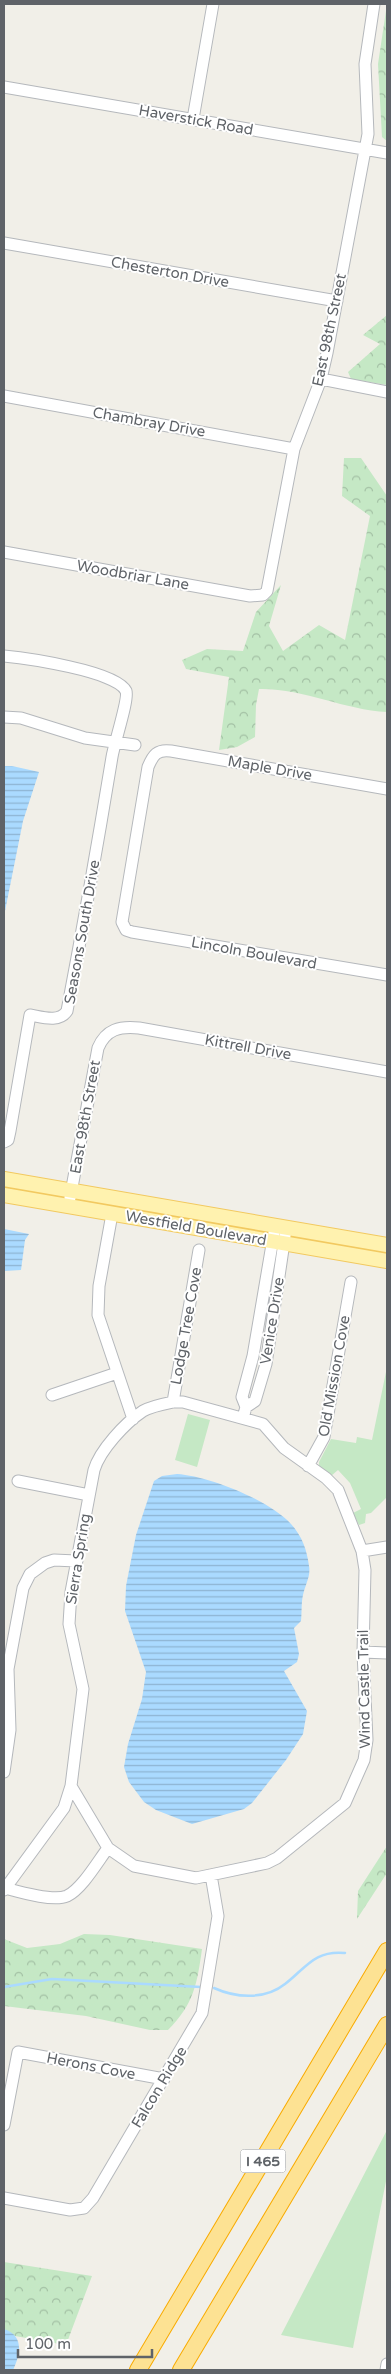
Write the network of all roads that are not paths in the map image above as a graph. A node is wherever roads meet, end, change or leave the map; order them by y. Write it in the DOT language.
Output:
graph roads {
  1 [pos="213,4"];
  2 [pos="374,4"];
  3 [pos="4,87"];
  4 [pos="193,119"];
  5 [pos="365,149"];
  6 [pos="387,153"];
  7 [pos="4,242"];
  8 [pos="337,301"];
  9 [pos="321,379"];
  10 [pos="387,392"];
  11 [pos="4,396"];
  12 [pos="294,449"];
  13 [pos="4,552"];
  14 [pos="263,595"];
  15 [pos="4,656"];
  16 [pos="4,717"];
  17 [pos="114,741"];
  18 [pos="135,745"];
  19 [pos="387,789"];
  20 [pos="123,927"];
  21 [pos="387,975"];
  22 [pos="109,1032"];
  23 [pos="387,1072"];
  24 [pos="4,1142"];
  25 [pos="4,1179"];
  26 [pos="72,1191"];
  27 [pos="4,1195"];
  28 [pos="68,1207"];
  29 [pos="112,1214"];
  30 [pos="281,1228"];
  31 [pos="278,1242"];
  32 [pos="387,1245"];
  33 [pos="199,1250"];
  34 [pos="387,1261"];
  35 [pos="351,1282"];
  36 [pos="117,1373"];
  37 [pos="52,1394"];
  38 [pos="173,1402"];
  39 [pos="245,1413"];
  40 [pos="133,1419"];
  41 [pos="308,1466"];
  42 [pos="18,1481"];
  43 [pos="89,1495"];
  44 [pos="387,1547"];
  45 [pos="362,1551"];
  46 [pos="76,1561"];
  47 [pos="363,1652"];
  48 [pos="387,1653"];
  49 [pos="4,1772"];
  50 [pos="71,1786"];
  51 [pos="108,1848"];
  52 [pos="211,1876"];
  53 [pos="4,1889"];
  54 [pos="387,1952"];
  55 [pos="387,2025"];
  56 [pos="164,2078"];
  57 [pos="4,2125"];
  58 [pos="4,2198"];
  59 [pos="387,2364"];
  60 [pos="138,2370"];
  61 [pos="181,2370"];
  62 [pos="386,2370"];
  1 -- 4 [label="street"];
  2 -- 5 [label="street, East 98th Street"];
  3 -- 4 [label="street, Haverstick Road"];
  4 -- 5 [label="street, Haverstick Road"];
  5 -- 6 [label="street, Haverstick Road"];
  5 -- 8 [label="street, East 98th Street"];
  7 -- 8 [label="street, Chesterton Drive"];
  8 -- 9 [label="street, East 98th Street"];
  9 -- 10 [label="street"];
  9 -- 12 [label="street, East 98th Street"];
  11 -- 12 [label="street, Chambray Drive"];
  12 -- 14 [label="street, East 98th Street"];
  13 -- 14 [label="street, Woodbriar Lane"];
  15 -- 17 [label="street"];
  16 -- 17 [label="street"];
  17 -- 18 [label="street"];
  17 -- 24 [label="street, Seasons South Drive"];
  19 -- 20 [label="street, Maple Drive"];
  20 -- 21 [label="street, Lincoln Boulevard"];
  22 -- 23 [label="street, Kittrell Drive"];
  22 -- 26 [label="street, East 98th Street"];
  25 -- 26 [label="main road, Westfield Boulevard"];
  26 -- 28 [label="street, East 98th Street"];
  26 -- 30 [label="main road, Westfield Boulevard"];
  27 -- 28 [label="main road, Westfield Boulevard"];
  28 -- 29 [label="main road, Westfield Boulevard"];
  29 -- 31 [label="main road, Westfield Boulevard"];
  29 -- 36 [label="street"];
  30 -- 31 [label="street, Venice Drive"];
  30 -- 32 [label="main road, Westfield Boulevard"];
  31 -- 34 [label="main road, Westfield Boulevard"];
  31 -- 39 [label="street, Venice Drive"];
  33 -- 38 [label="street, Lodge Tree Cove"];
  35 -- 41 [label="street, Old Mission Cove"];
  36 -- 37 [label="street"];
  36 -- 40 [label="street"];
  38 -- 39 [label="street"];
  38 -- 40 [label="street, Sierra Spring"];
  39 -- 41 [label="street, Wind Castle Trail"];
  40 -- 43 [label="street, Sierra Spring"];
  41 -- 45 [label="street, Wind Castle Trail"];
  42 -- 43 [label="street"];
  43 -- 46 [label="street, Sierra Spring"];
  44 -- 45 [label="street"];
  45 -- 47 [label="street, Wind Castle Trail"];
  46 -- 49 [label="street"];
  46 -- 50 [label="street, Sierra Spring"];
  47 -- 48 [label="street"];
  47 -- 52 [label="street, Wind Castle Trail"];
  50 -- 51 [label="street"];
  50 -- 53 [label="street, Sierra Spring"];
  51 -- 52 [label="street, Wind Castle Trail"];
  51 -- 53 [label="street"];
  52 -- 56 [label="street, Falcon Ridge"];
  54 -- 60 [label="highway, I 465"];
  55 -- 61 [label="highway, I 465"];
  56 -- 57 [label="street, Herons Cove"];
  56 -- 58 [label="street, Falcon Ridge"];
  59 -- 62 [label="street"];
}
